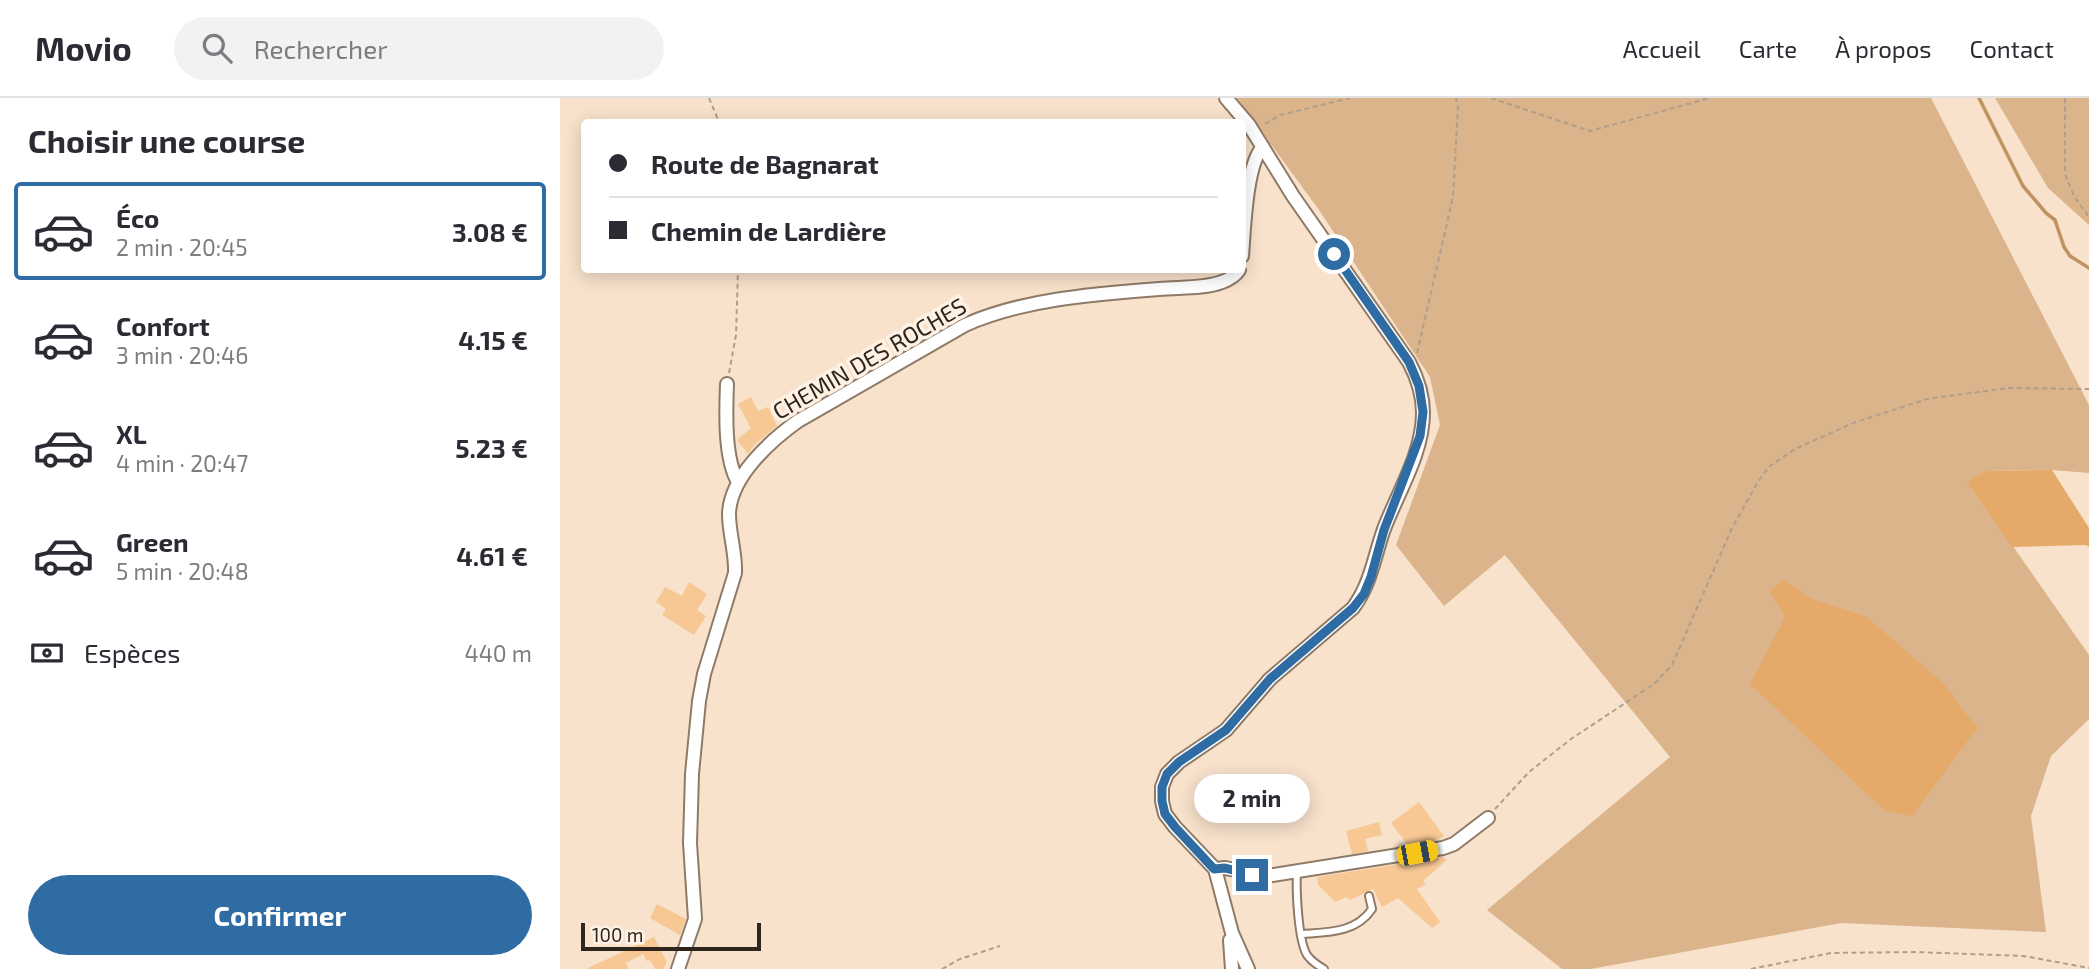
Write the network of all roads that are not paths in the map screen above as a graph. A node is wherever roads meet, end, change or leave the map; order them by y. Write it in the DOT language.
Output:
graph roads {
  1 [pos="1226,98"];
  2 [pos="1243,119"];
  3 [pos="1246,123"];
  4 [pos="1263,147"];
  5 [pos="1246,208"];
  6 [pos="1236,273"];
  7 [pos="727,384"];
  8 [pos="738,482"];
  9 [pos="1488,818"];
  10 [pos="1214,869"];
  11 [pos="1297,873"];
  12 [pos="1369,896"];
  13 [pos="1232,933"];
  14 [pos="1302,934"];
  15 [pos="678,969"];
  16 [pos="1232,969"];
  17 [pos="1248,969"];
  18 [pos="1324,969"];
  1 -- 2 [label="street"];
  3 -- 4 [label="street"];
  4 -- 5 [label="street"];
  4 -- 10 [label="street"];
  6 -- 8 [label="street, CHEMIN DES ROCHES"];
  7 -- 8 [label="street"];
  8 -- 15 [label="street, CHEMIN DES ROCHES"];
  9 -- 11 [label="street"];
  10 -- 11 [label="street"];
  10 -- 13 [label="street"];
  11 -- 14 [label="lane"];
  12 -- 14 [label="lane"];
  13 -- 16 [label="street"];
  13 -- 17 [label="street"];
  14 -- 18 [label="lane"];
}
